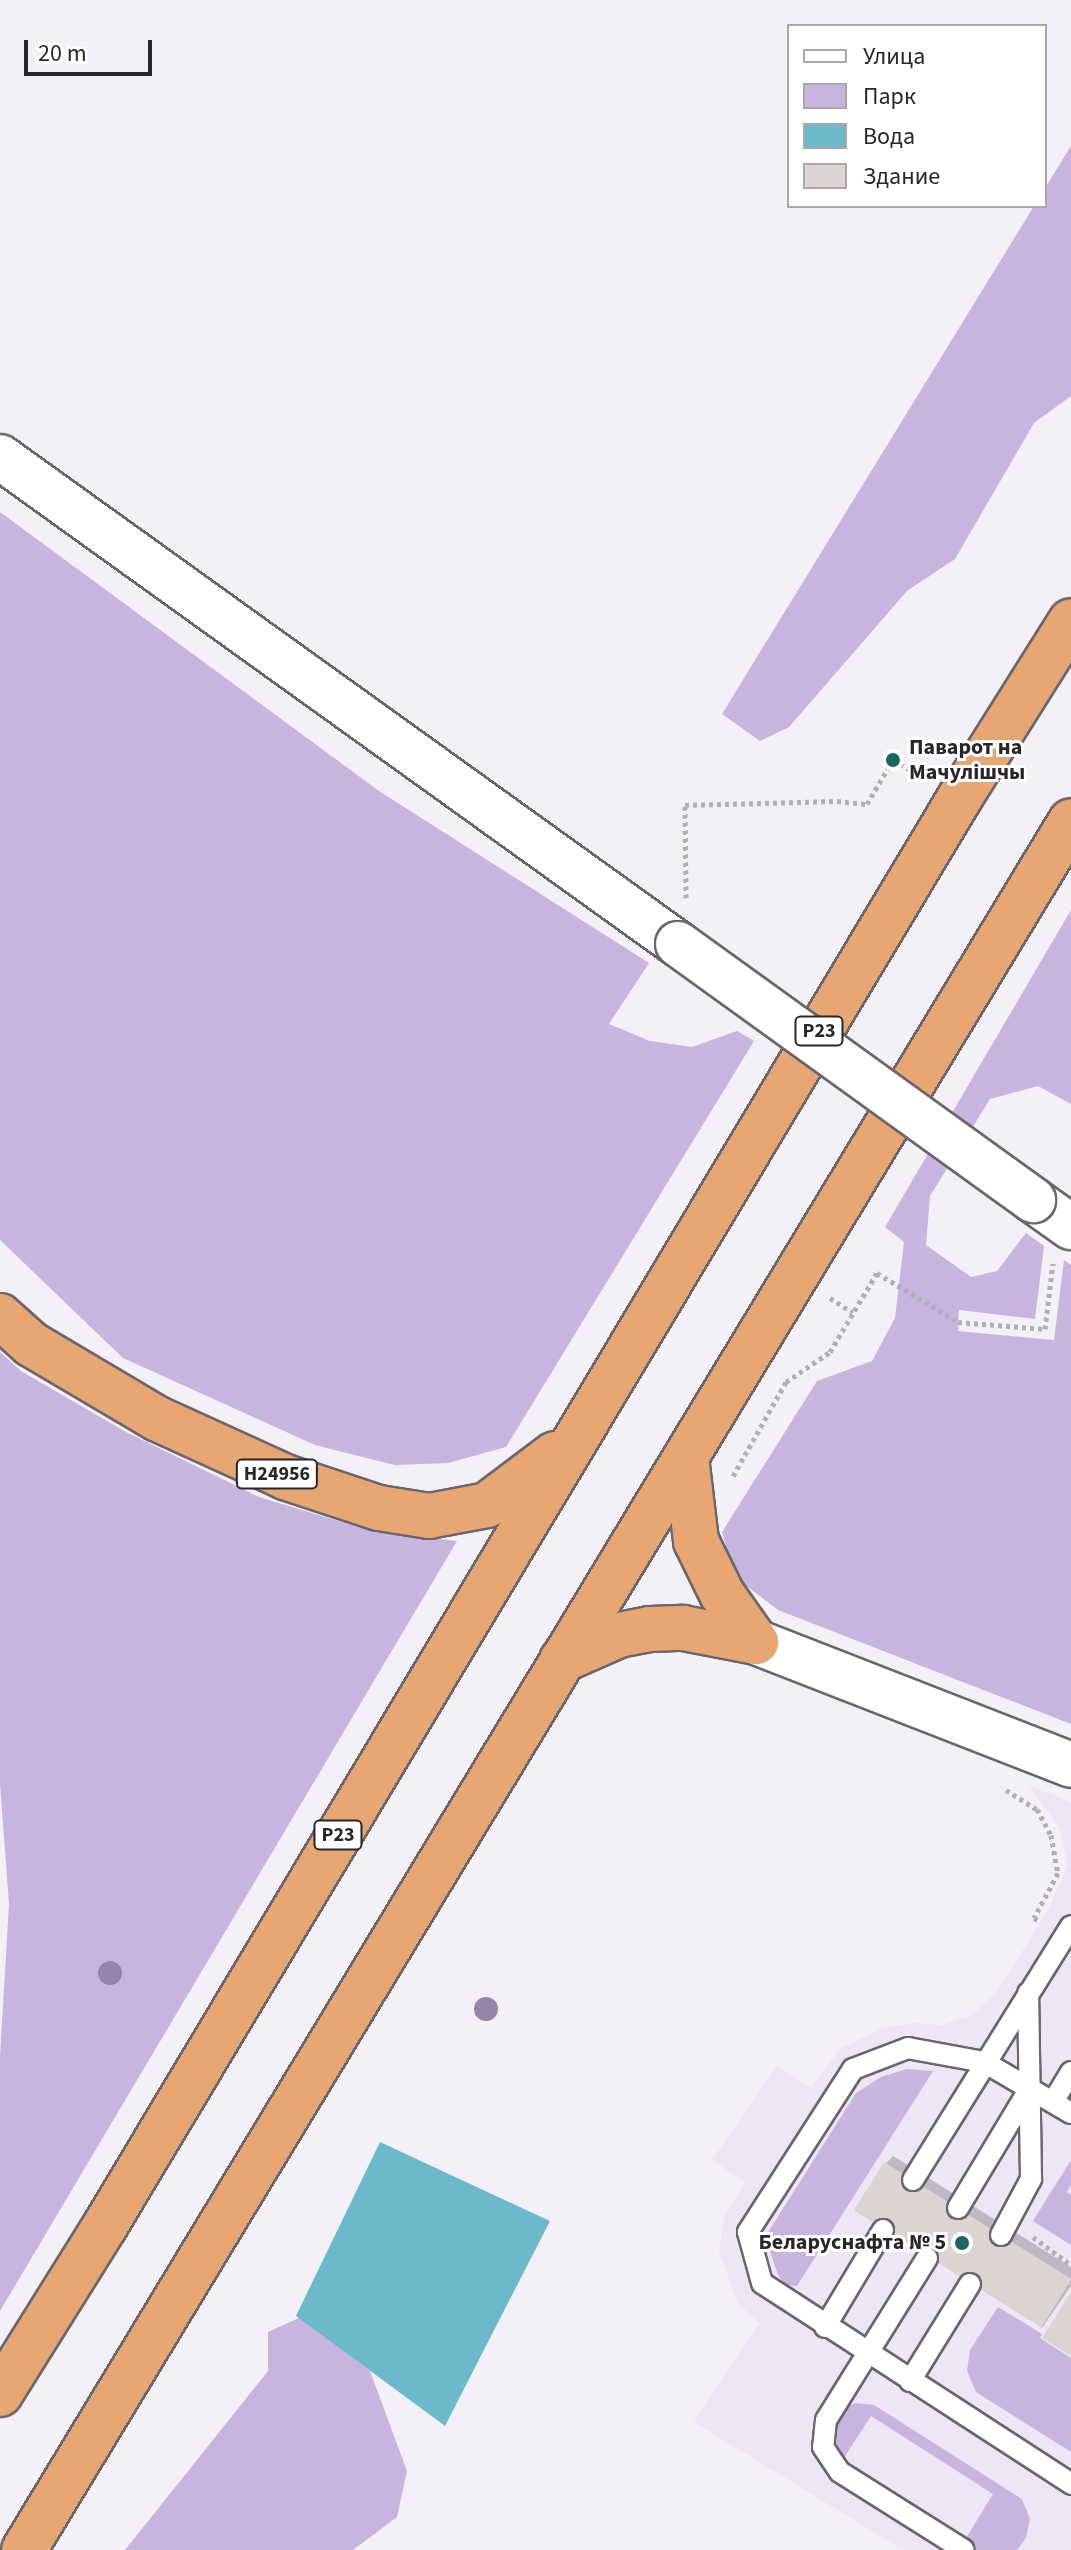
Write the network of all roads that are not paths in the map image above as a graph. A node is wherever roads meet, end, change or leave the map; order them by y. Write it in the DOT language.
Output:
graph roads {
  1 [pos="0,457"];
  2 [pos="1071,621"];
  3 [pos="1071,821"];
  4 [pos="1062,1243"];
  5 [pos="0,1316"];
  6 [pos="570,1444"];
  7 [pos="686,1457"];
  8 [pos="756,1642"];
  9 [pos="562,1660"];
  10 [pos="1071,1765"];
  11 [pos="1071,1926"];
  12 [pos="1028,1993"];
  13 [pos="984,2062"];
  14 [pos="1071,2072"];
  15 [pos="1030,2088"];
  16 [pos="1062,2107"];
  17 [pos="913,2180"];
  18 [pos="958,2208"];
  19 [pos="883,2230"];
  20 [pos="1001,2235"];
  21 [pos="927,2258"];
  22 [pos="970,2284"];
  23 [pos="825,2327"];
  24 [pos="868,2354"];
  25 [pos="910,2381"];
  26 [pos="0,2394"];
  27 [pos="1071,2484"];
  28 [pos="24,2550"];
  29 [pos="964,2550"];
  1 -- 4 [label="street, bridge"];
  2 -- 6 [label="highway, Р23"];
  3 -- 7 [label="highway"];
  5 -- 6 [label="highway, Н24956"];
  6 -- 26 [label="highway, Р23"];
  7 -- 8 [label="highway"];
  7 -- 9 [label="highway"];
  8 -- 9 [label="highway"];
  8 -- 10 [label="street"];
  9 -- 28 [label="highway"];
  11 -- 12 [label="lane"];
  12 -- 13 [label="lane"];
  12 -- 15 [label="lane"];
  13 -- 15 [label="lane"];
  13 -- 17 [label="lane"];
  13 -- 23 [label="lane"];
  14 -- 16 [label="lane"];
  15 -- 16 [label="lane"];
  15 -- 18 [label="lane"];
  15 -- 20 [label="lane"];
  19 -- 23 [label="lane"];
  21 -- 24 [label="lane"];
  22 -- 25 [label="lane"];
  23 -- 24 [label="lane"];
  24 -- 25 [label="lane"];
  24 -- 29 [label="lane"];
  25 -- 27 [label="lane"];
}
